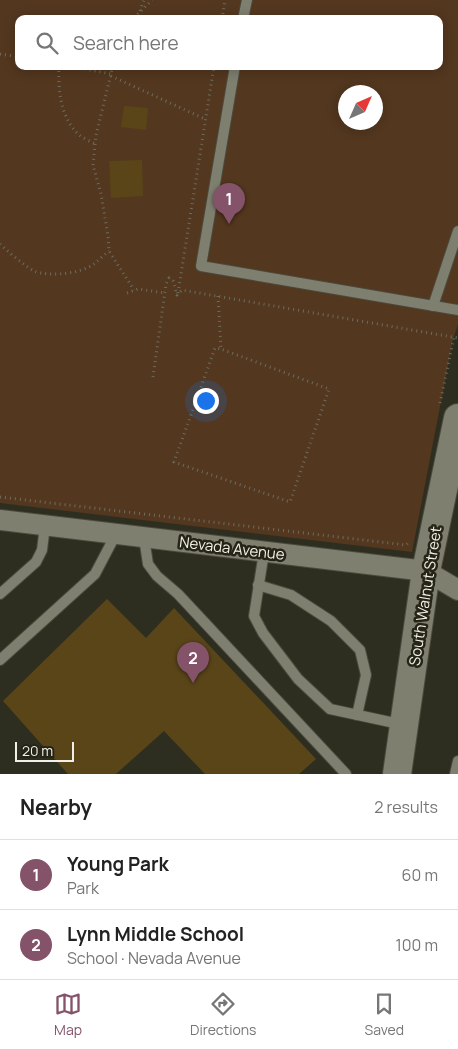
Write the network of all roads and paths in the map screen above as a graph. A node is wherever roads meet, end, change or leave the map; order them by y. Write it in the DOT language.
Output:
graph roads {
  1 [pos="144,0"];
  2 [pos="152,0"];
  3 [pos="225,0"];
  4 [pos="247,0"];
  5 [pos="138,14"];
  6 [pos="223,15"];
  7 [pos="245,15"];
  8 [pos="0,54"];
  9 [pos="15,56"];
  10 [pos="59,70"];
  11 [pos="88,70"];
  12 [pos="112,70"];
  13 [pos="213,70"];
  14 [pos="234,70"];
  15 [pos="111,75"];
  16 [pos="205,119"];
  17 [pos="95,144"];
  18 [pos="458,231"];
  19 [pos="0,244"];
  20 [pos="109,251"];
  21 [pos="134,290"];
  22 [pos="127,293"];
  23 [pos="165,293"];
  24 [pos="177,294"];
  25 [pos="218,296"];
  26 [pos="433,306"];
  27 [pos="458,310"];
  28 [pos="458,338"];
  29 [pos="221,349"];
  30 [pos="153,377"];
  31 [pos="458,418"];
  32 [pos="0,497"];
  33 [pos="0,520"];
  34 [pos="45,526"];
  35 [pos="116,534"];
  36 [pos="144,538"];
  37 [pos="406,545"];
  38 [pos="264,552"];
  39 [pos="426,571"];
  40 [pos="258,585"];
  41 [pos="458,590"];
  42 [pos="0,594"];
  43 [pos="0,660"];
  44 [pos="357,715"];
  45 [pos="404,725"];
  46 [pos="458,761"];
  47 [pos="346,774"];
  48 [pos="397,774"];
  49 [pos="455,774"];
  1 -- 5 [label="path"];
  2 -- 5 [label="path"];
  3 -- 6 [label="path"];
  4 -- 7 [label="lane"];
  8 -- 9 [label="path"];
  10 -- 17 [label="path"];
  11 -- 15 [label="path"];
  12 -- 15 [label="path"];
  13 -- 16 [label="path"];
  14 -- 26 [label="lane"];
  15 -- 16 [label="path"];
  15 -- 17 [label="path"];
  16 -- 24 [label="path"];
  17 -- 20 [label="path"];
  18 -- 26 [label="lane"];
  19 -- 20 [label="path"];
  20 -- 21 [label="path"];
  21 -- 22 [label="path"];
  21 -- 23 [label="path"];
  23 -- 24 [label="path"];
  23 -- 30 [label="path"];
  24 -- 25 [label="path"];
  25 -- 28 [label="path"];
  25 -- 29 [label="path"];
  26 -- 27 [label="lane"];
  29 -- 29 [label="path"];
  31 -- 39 [label="street, South Walnut Street"];
  32 -- 37 [label="path"];
  33 -- 34 [label="street, Nevada Avenue"];
  34 -- 35 [label="street, Nevada Avenue"];
  34 -- 42 [label="lane"];
  35 -- 36 [label="street, Nevada Avenue"];
  35 -- 43 [label="lane"];
  36 -- 38 [label="street, Nevada Avenue"];
  36 -- 47 [label="lane"];
  38 -- 39 [label="street, Nevada Avenue"];
  38 -- 40 [label="lane"];
  39 -- 41 [label="street, Nevada Avenue"];
  39 -- 45 [label="street, South Walnut Street"];
  40 -- 44 [label="lane"];
  40 -- 44 [label="lane"];
  44 -- 45 [label="lane"];
  45 -- 48 [label="street, South Walnut Street"];
  46 -- 49 [label="lane"];
}
